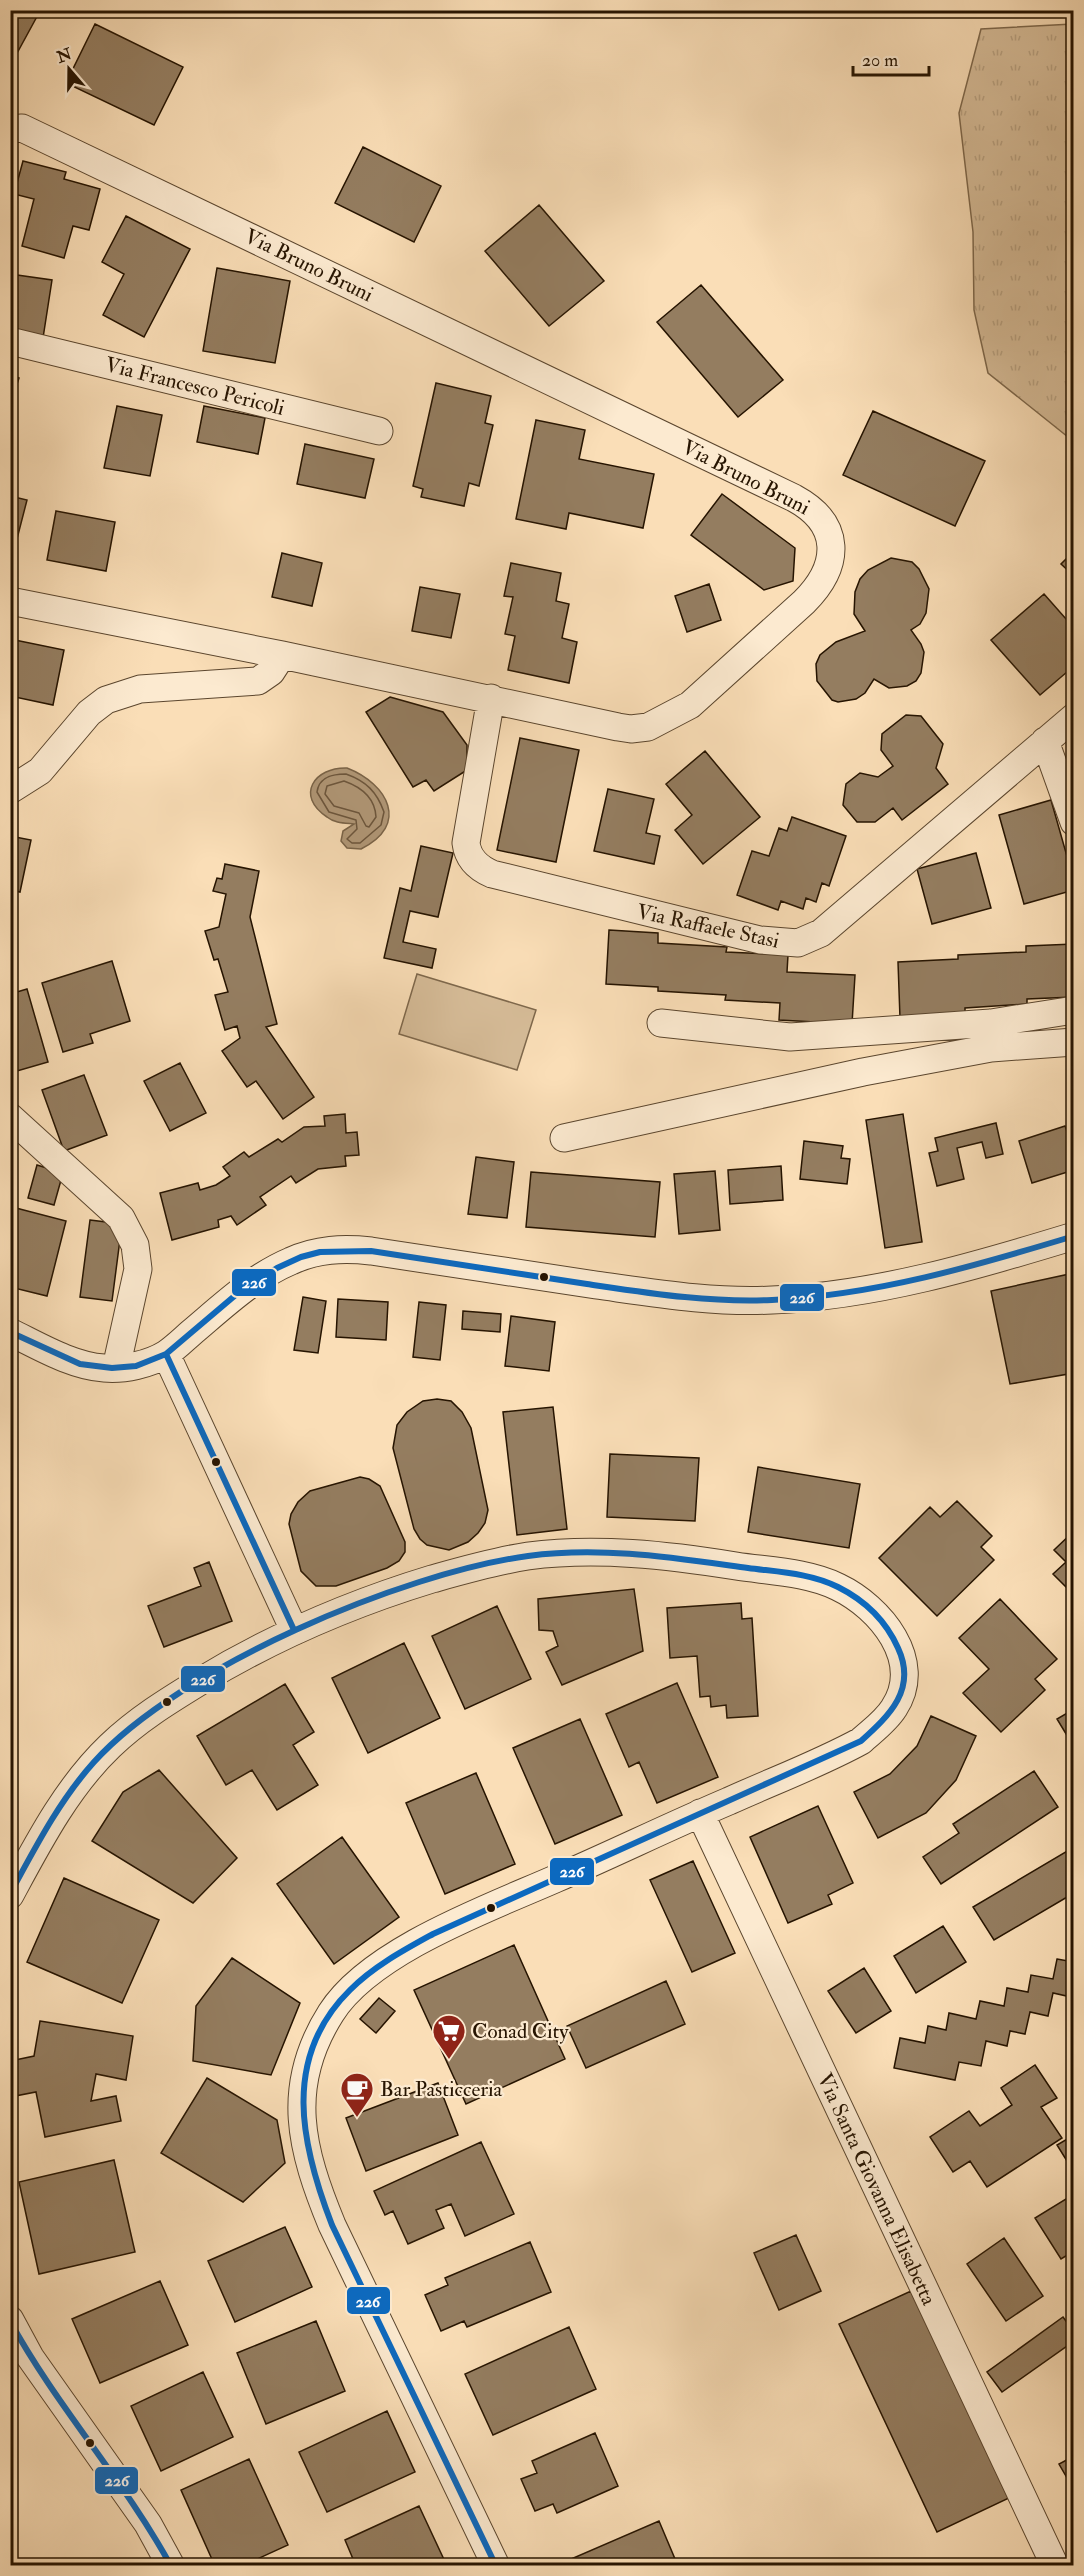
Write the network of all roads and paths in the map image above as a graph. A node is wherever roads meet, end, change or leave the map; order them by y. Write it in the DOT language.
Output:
graph roads {
  1 [pos="10,129"];
  2 [pos="10,341"];
  3 [pos="379,431"];
  4 [pos="10,601"];
  5 [pos="282,655"];
  6 [pos="491,698"];
  7 [pos="1074,717"];
  8 [pos="1045,741"];
  9 [pos="10,790"];
  10 [pos="1074,822"];
  11 [pos="1074,1010"];
  12 [pos="660,1023"];
  13 [pos="991,1036"];
  14 [pos="1074,1042"];
  15 [pos="10,1116"];
  16 [pos="564,1138"];
  17 [pos="1074,1236"];
  18 [pos="10,1332"];
  19 [pos="166,1354"];
  20 [pos="116,1368"];
  21 [pos="294,1630"];
  22 [pos="700,1813"];
  23 [pos="10,1895"];
  24 [pos="10,2319"];
  25 [pos="171,2565"];
  26 [pos="496,2565"];
  27 [pos="1055,2565"];
  1 -- 6 [label="street, Via Bruno Bruni"];
  2 -- 3 [label="street, Via Francesco Pericoli"];
  4 -- 5 [label="street, Via Bruno Bruni"];
  5 -- 6 [label="street, Via Bruno Bruni"];
  5 -- 9 [label="street"];
  6 -- 8 [label="street, Via Raffaele Stasi"];
  7 -- 8 [label="street, Via Raffaele Stasi"];
  8 -- 10 [label="street"];
  11 -- 13 [label="street"];
  12 -- 13 [label="street"];
  13 -- 14 [label="street"];
  13 -- 16 [label="street"];
  15 -- 20 [label="street"];
  17 -- 19 [label="street"];
  18 -- 20 [label="street"];
  19 -- 20 [label="street"];
  19 -- 21 [label="street"];
  21 -- 22 [label="street"];
  21 -- 23 [label="street"];
  22 -- 26 [label="street"];
  22 -- 27 [label="street, Via Santa Giovanna Elisabetta"];
  24 -- 25 [label="street"];
}
